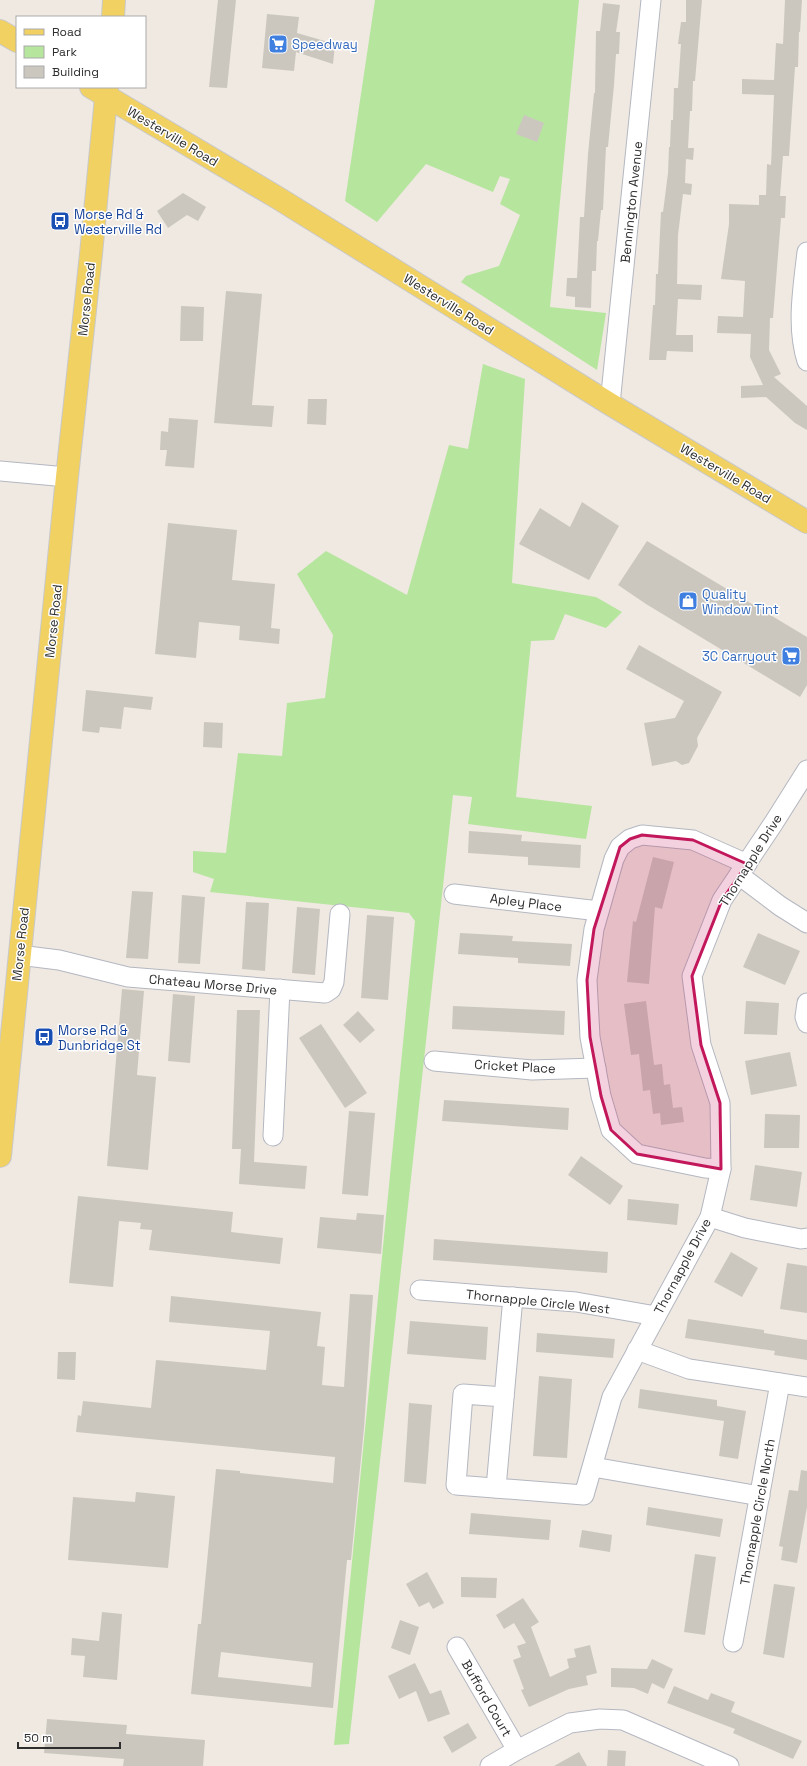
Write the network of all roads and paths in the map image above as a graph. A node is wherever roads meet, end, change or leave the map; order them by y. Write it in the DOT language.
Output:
graph roads {
  1 [pos="114,0"];
  2 [pos="651,0"];
  3 [pos="113,16"];
  4 [pos="0,31"];
  5 [pos="16,40"];
  6 [pos="102,90"];
  7 [pos="807,252"];
  8 [pos="807,361"];
  9 [pos="610,404"];
  10 [pos="0,471"];
  11 [pos="67,477"];
  12 [pos="807,522"];
  13 [pos="807,770"];
  14 [pos="743,870"];
  15 [pos="454,894"];
  16 [pos="599,911"];
  17 [pos="340,914"];
  18 [pos="807,923"];
  19 [pos="19,955"];
  20 [pos="280,989"];
  21 [pos="807,1003"];
  22 [pos="807,1023"];
  23 [pos="434,1061"];
  24 [pos="596,1068"];
  25 [pos="3,1082"];
  26 [pos="273,1136"];
  27 [pos="0,1156"];
  28 [pos="721,1169"];
  29 [pos="710,1217"];
  30 [pos="807,1238"];
  31 [pos="420,1290"];
  32 [pos="513,1297"];
  33 [pos="656,1316"];
  34 [pos="637,1350"];
  35 [pos="780,1383"];
  36 [pos="807,1387"];
  37 [pos="504,1397"];
  38 [pos="593,1466"];
  39 [pos="496,1488"];
  40 [pos="760,1496"];
  41 [pos="733,1642"];
  42 [pos="457,1647"];
  43 [pos="517,1750"];
  44 [pos="490,1766"];
  45 [pos="728,1766"];
  1 -- 3 [label="main road"];
  2 -- 9 [label="street, Bennington Avenue"];
  4 -- 5 [label="main road"];
  6 -- 9 [label="main road, Westerville Road"];
  6 -- 11 [label="main road, Morse Road"];
  7 -- 8 [label="street"];
  9 -- 12 [label="main road, Westerville Road"];
  10 -- 11 [label="street"];
  11 -- 19 [label="main road, Morse Road"];
  13 -- 14 [label="street, Thornapple Drive"];
  14 -- 16 [label="street"];
  14 -- 18 [label="street"];
  14 -- 28 [label="street, Thornapple Drive"];
  15 -- 16 [label="street, Apley Place"];
  16 -- 24 [label="street"];
  17 -- 20 [label="street, Chateau Morse Drive"];
  19 -- 20 [label="street, Chateau Morse Drive"];
  19 -- 25 [label="main road, Morse Road"];
  20 -- 26 [label="street"];
  21 -- 22 [label="street"];
  23 -- 24 [label="street, Cricket Place"];
  24 -- 28 [label="street"];
  25 -- 27 [label="main road, Morse Road"];
  28 -- 29 [label="street, Thornapple Drive"];
  29 -- 30 [label="street"];
  29 -- 33 [label="street, Thornapple Drive"];
  31 -- 32 [label="street, Thornapple Circle West"];
  32 -- 33 [label="street, Thornapple Circle West"];
  32 -- 37 [label="street"];
  33 -- 34 [label="street, Thornapple Drive"];
  34 -- 35 [label="street"];
  34 -- 38 [label="street, Thornapple Drive"];
  35 -- 36 [label="street"];
  35 -- 40 [label="street, Thornapple Circle North"];
  37 -- 39 [label="street"];
  37 -- 39 [label="street"];
  38 -- 39 [label="street, Thornapple Drive"];
  38 -- 40 [label="street"];
  40 -- 41 [label="street, Thornapple Circle North"];
  42 -- 43 [label="street, Bufford Court"];
  43 -- 44 [label="street"];
  43 -- 45 [label="street"];
}
